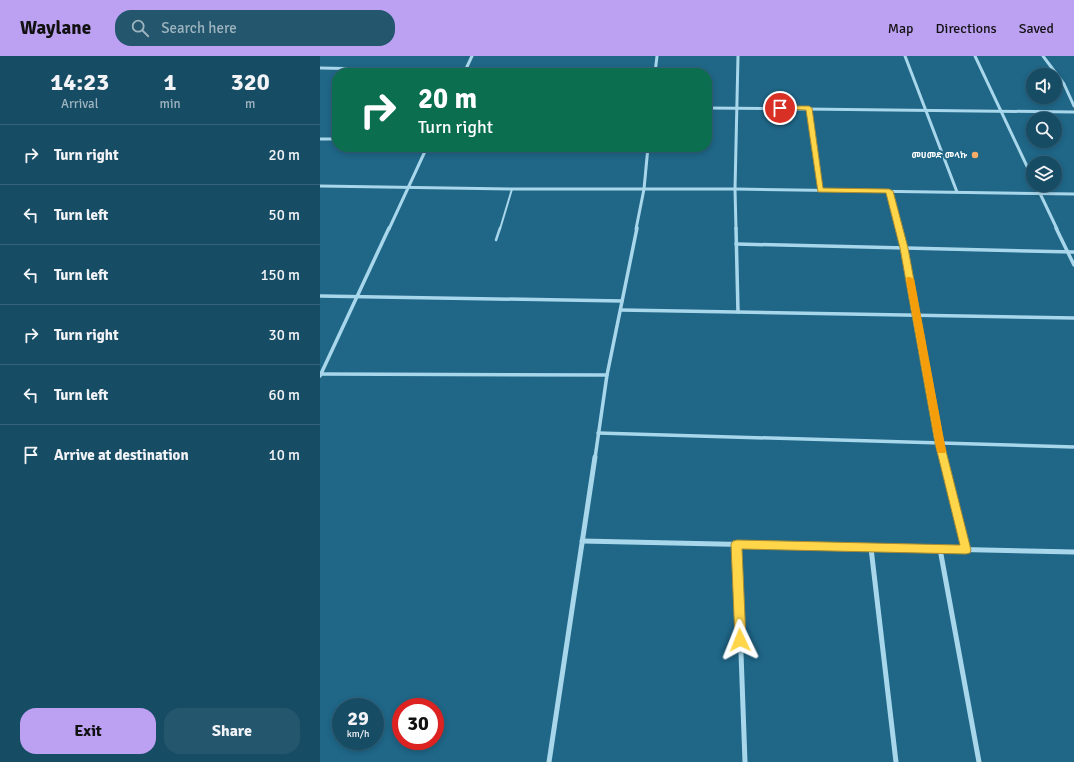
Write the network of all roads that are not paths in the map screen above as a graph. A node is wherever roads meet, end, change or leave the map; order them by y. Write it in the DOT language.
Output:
graph roads {
  1 [pos="472,56"];
  2 [pos="657,56"];
  3 [pos="738,56"];
  4 [pos="905,56"];
  5 [pos="975,56"];
  6 [pos="1043,56"];
  7 [pos="320,68"];
  8 [pos="332,68"];
  9 [pos="466,68"];
  10 [pos="656,68"];
  11 [pos="1074,106"];
  12 [pos="712,108"];
  13 [pos="738,108"];
  14 [pos="809,108"];
  15 [pos="926,111"];
  16 [pos="1001,111"];
  17 [pos="1074,112"];
  18 [pos="320,139"];
  19 [pos="332,139"];
  20 [pos="425,152"];
  21 [pos="648,152"];
  22 [pos="1026,164"];
  23 [pos="320,186"];
  24 [pos="407,188"];
  25 [pos="512,189"];
  26 [pos="735,189"];
  27 [pos="644,190"];
  28 [pos="820,190"];
  29 [pos="889,191"];
  30 [pos="957,192"];
  31 [pos="1040,194"];
  32 [pos="1074,194"];
  33 [pos="496,240"];
  34 [pos="736,244"];
  35 [pos="904,248"];
  36 [pos="1068,252"];
  37 [pos="1074,252"];
  38 [pos="1074,265"];
  39 [pos="320,296"];
  40 [pos="358,297"];
  41 [pos="622,301"];
  42 [pos="621,310"];
  43 [pos="738,312"];
  44 [pos="916,315"];
  45 [pos="1074,318"];
  46 [pos="320,375"];
  47 [pos="607,376"];
  48 [pos="598,433"];
  49 [pos="939,443"];
  50 [pos="1074,447"];
  51 [pos="582,541"];
  52 [pos="737,544"];
  53 [pos="871,548"];
  54 [pos="940,549"];
  55 [pos="966,550"];
  56 [pos="1073,554"];
  57 [pos="549,762"];
  58 [pos="745,762"];
  59 [pos="896,762"];
  60 [pos="979,762"];
  1 -- 9 [label="street"];
  2 -- 10 [label="street"];
  3 -- 13 [label="street"];
  4 -- 15 [label="street"];
  5 -- 16 [label="street"];
  6 -- 11 [label="street"];
  7 -- 8 [label="street"];
  12 -- 13 [label="street"];
  13 -- 14 [label="street"];
  13 -- 26 [label="street"];
  14 -- 15 [label="street"];
  14 -- 28 [label="street"];
  15 -- 16 [label="street"];
  15 -- 30 [label="street"];
  16 -- 17 [label="street"];
  16 -- 22 [label="street"];
  18 -- 19 [label="street"];
  20 -- 24 [label="street"];
  21 -- 27 [label="street"];
  23 -- 24 [label="street"];
  24 -- 25 [label="street"];
  24 -- 40 [label="street"];
  25 -- 27 [label="street"];
  25 -- 33 [label="lane"];
  26 -- 27 [label="street"];
  26 -- 28 [label="street"];
  26 -- 34 [label="street"];
  27 -- 41 [label="street"];
  28 -- 29 [label="street"];
  29 -- 30 [label="street"];
  29 -- 35 [label="street"];
  30 -- 31 [label="street"];
  31 -- 32 [label="street"];
  31 -- 36 [label="street"];
  34 -- 35 [label="street"];
  34 -- 43 [label="street"];
  35 -- 36 [label="street"];
  35 -- 44 [label="street"];
  36 -- 37 [label="street"];
  36 -- 38 [label="street"];
  39 -- 40 [label="street"];
  40 -- 41 [label="street"];
  40 -- 46 [label="street"];
  41 -- 42 [label="street"];
  42 -- 43 [label="street"];
  42 -- 47 [label="street"];
  43 -- 44 [label="street"];
  44 -- 45 [label="street"];
  44 -- 49 [label="street"];
  46 -- 47 [label="street"];
  47 -- 48 [label="street"];
  48 -- 49 [label="street"];
  48 -- 51 [label="street"];
  49 -- 50 [label="street"];
  49 -- 55 [label="street"];
  51 -- 52 [label="street"];
  51 -- 57 [label="street"];
  52 -- 53 [label="street"];
  52 -- 58 [label="street"];
  53 -- 54 [label="street"];
  53 -- 59 [label="street"];
  54 -- 55 [label="street"];
  54 -- 60 [label="street"];
  55 -- 56 [label="street"];
}
